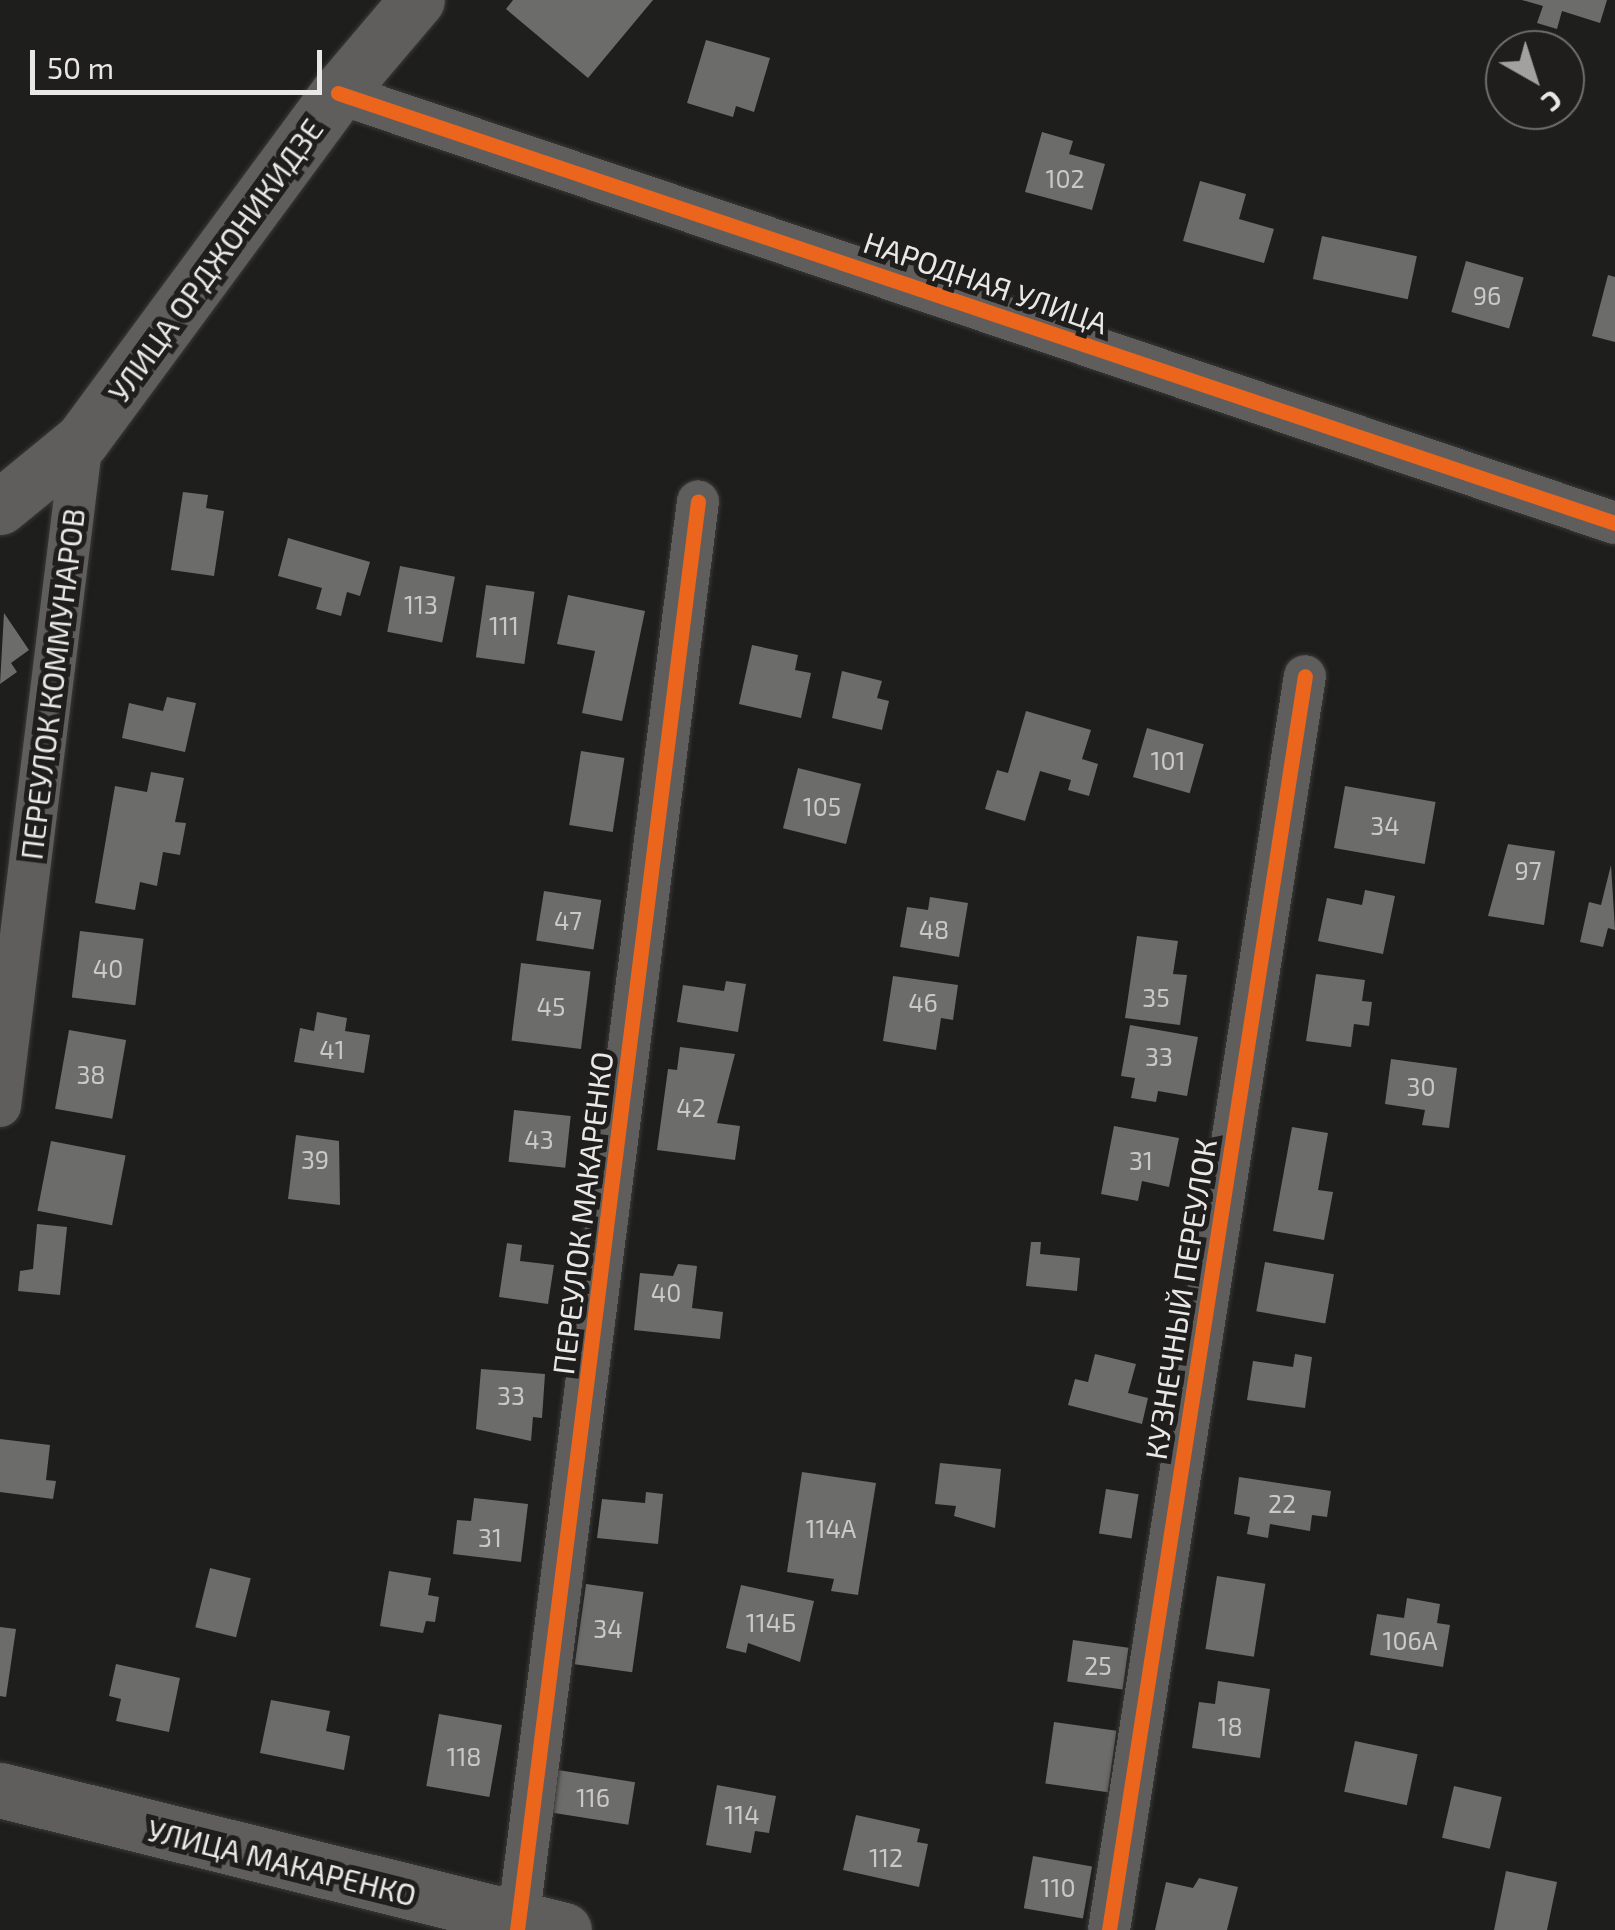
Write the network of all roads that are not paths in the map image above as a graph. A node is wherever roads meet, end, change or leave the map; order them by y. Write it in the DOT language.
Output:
graph roads {
  1 [pos="417,0"];
  2 [pos="338,93"];
  3 [pos="82,440"];
  4 [pos="698,501"];
  5 [pos="0,506"];
  6 [pos="1615,522"];
  7 [pos="1305,676"];
  8 [pos="0,1106"];
  9 [pos="0,1790"];
  10 [pos="534,1928"];
  11 [pos="1109,1930"];
  1 -- 2 [label="main road, УЛИЦА ОРДЖОНИКИДЗЕ"];
  2 -- 3 [label="main road, УЛИЦА ОРДЖОНИКИДЗЕ"];
  2 -- 6 [label="street, НАРОДНАЯ УЛИЦА"];
  3 -- 5 [label="main road, УЛИЦА ОРДЖОНИКИДЗЕ"];
  3 -- 8 [label="street, ПЕРЕУЛОК КОММУНАРОВ"];
  4 -- 10 [label="street, ПЕРЕУЛОК МАКАРЕНКО"];
  7 -- 11 [label="street, КУЗНЕЧНЫЙ ПЕРЕУЛОК"];
  9 -- 10 [label="main road, УЛИЦА МАКАРЕНКО"];
}
